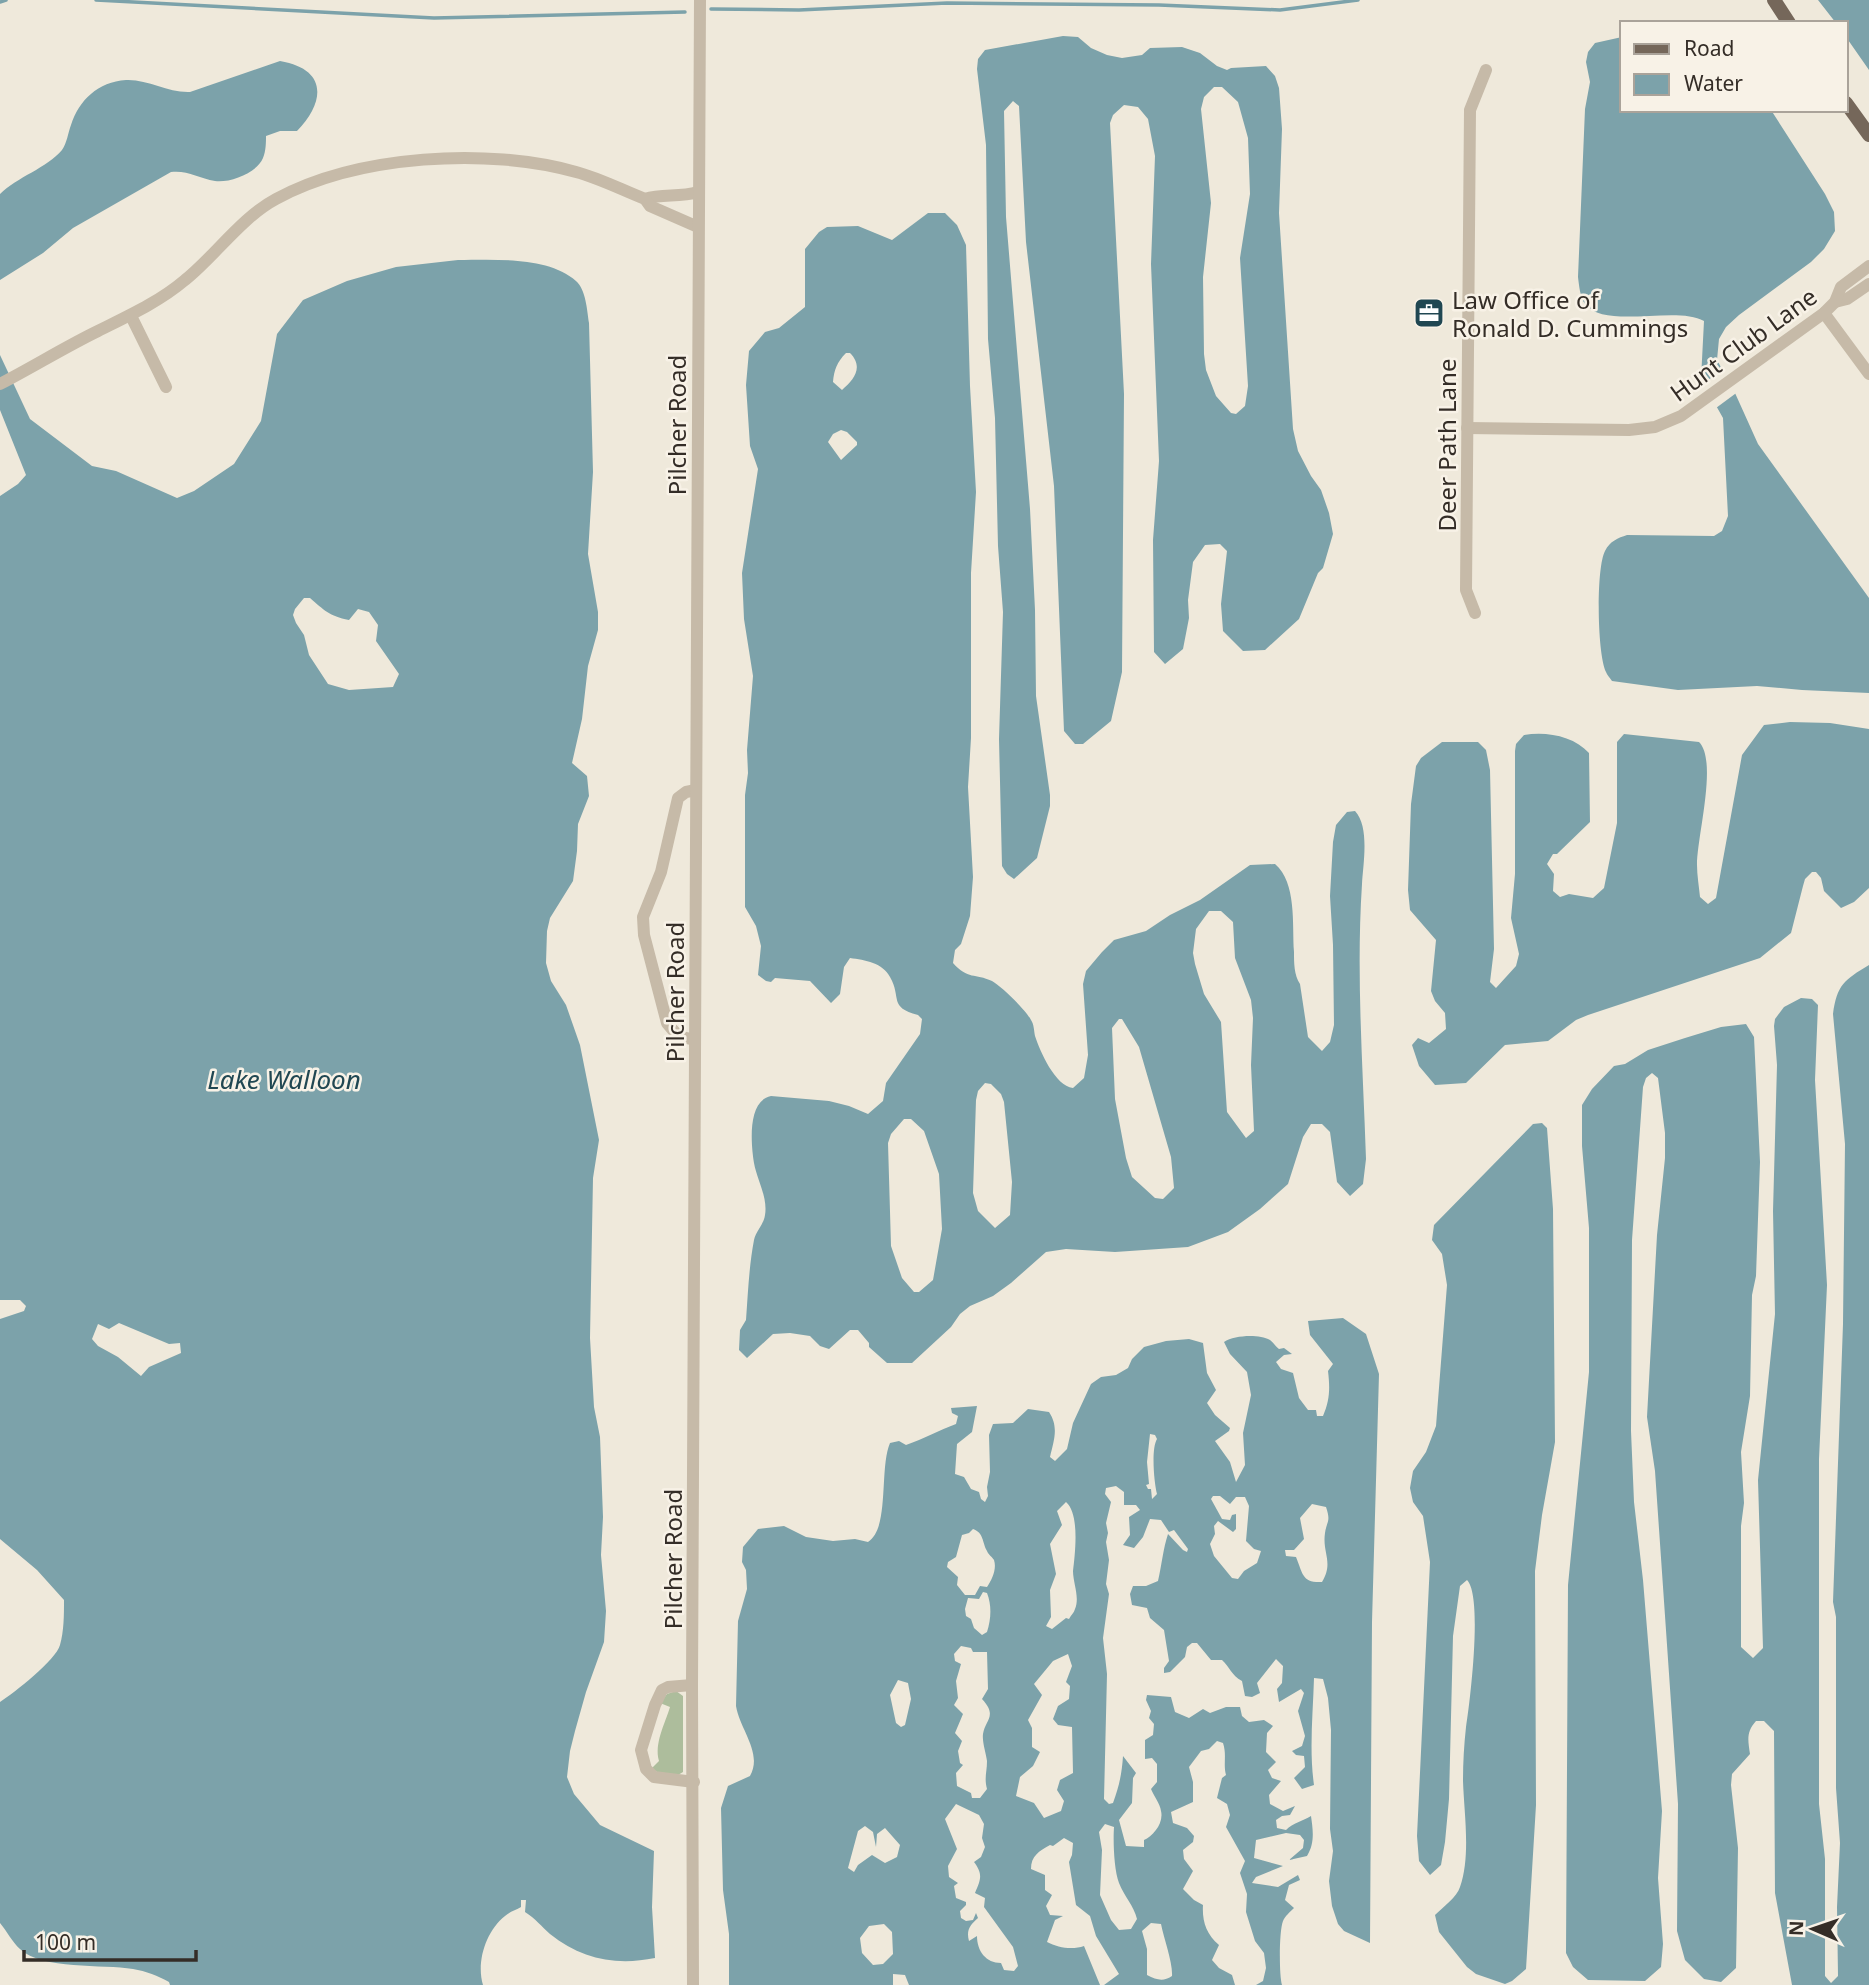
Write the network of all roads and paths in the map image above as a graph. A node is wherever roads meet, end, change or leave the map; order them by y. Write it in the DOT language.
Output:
graph roads {
  1 [pos="700,0"];
  2 [pos="1774,0"];
  3 [pos="1788,21"];
  4 [pos="1486,70"];
  5 [pos="1849,108"];
  6 [pos="1869,135"];
  7 [pos="698,192"];
  8 [pos="645,199"];
  9 [pos="698,227"];
  10 [pos="1869,266"];
  11 [pos="1869,284"];
  12 [pos="1835,302"];
  13 [pos="1824,313"];
  14 [pos="131,316"];
  15 [pos="1869,374"];
  16 [pos="0,384"];
  17 [pos="166,387"];
  18 [pos="1467,428"];
  19 [pos="1475,613"];
  20 [pos="696,790"];
  21 [pos="695,1040"];
  22 [pos="692,1685"];
  23 [pos="694,1782"];
  24 [pos="693,1985"];
  1 -- 7 [label="street, Pilcher Road"];
  2 -- 3 [label="main road"];
  4 -- 18 [label="street, Deer Path Lane"];
  5 -- 6 [label="main road"];
  7 -- 8 [label="street"];
  7 -- 9 [label="street, Pilcher Road"];
  8 -- 9 [label="street"];
  8 -- 14 [label="street"];
  9 -- 20 [label="street, Pilcher Road"];
  10 -- 12 [label="street, Hunt Club Lane"];
  11 -- 12 [label="street, Hunt Club Lane"];
  12 -- 13 [label="street, Hunt Club Lane"];
  13 -- 15 [label="street"];
  13 -- 18 [label="street, Hunt Club Lane"];
  14 -- 16 [label="street"];
  14 -- 17 [label="street"];
  18 -- 19 [label="street, Deer Path Lane"];
  20 -- 21 [label="street, Pilcher Road"];
  20 -- 21 [label="street"];
  21 -- 22 [label="street, Pilcher Road"];
  22 -- 23 [label="street, Pilcher Road"];
  22 -- 23 [label="street"];
  23 -- 24 [label="street, Pilcher Road"];
}
